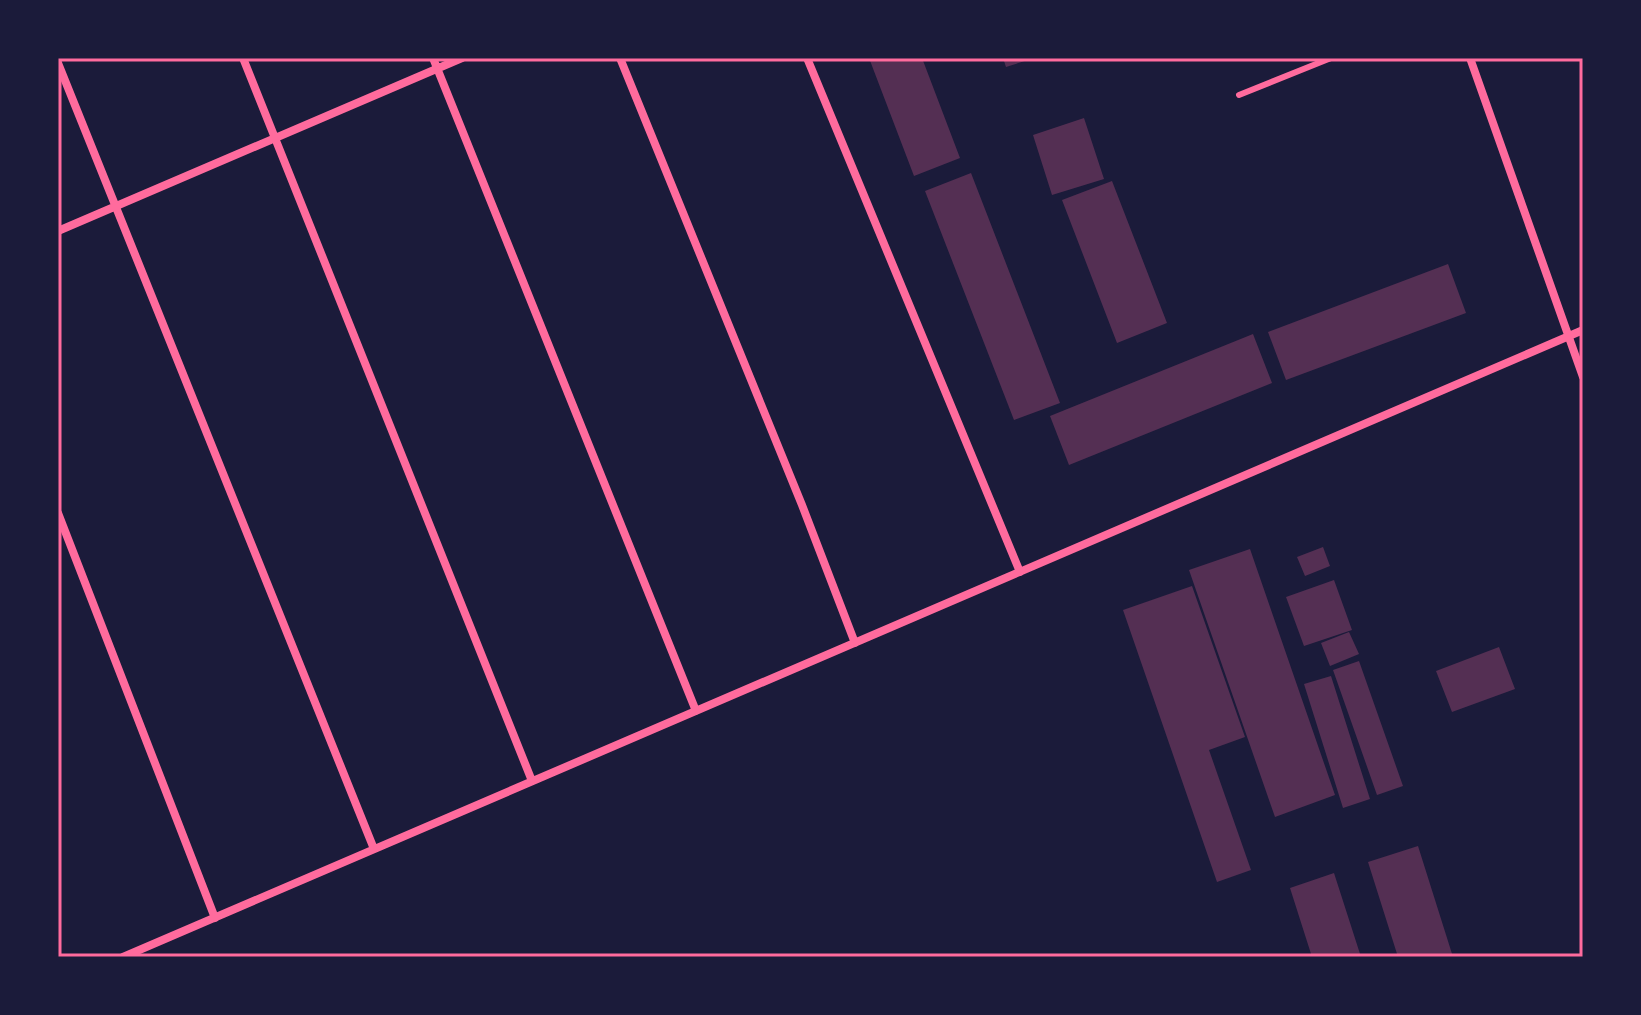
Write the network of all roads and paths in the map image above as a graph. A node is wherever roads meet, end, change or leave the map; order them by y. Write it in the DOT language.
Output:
graph roads {
  1 [pos="243,58"];
  2 [pos="433,58"];
  3 [pos="462,58"];
  4 [pos="620,58"];
  5 [pos="807,58"];
  6 [pos="1331,58"];
  7 [pos="1470,58"];
  8 [pos="58,63"];
  9 [pos="437,69"];
  10 [pos="1239,95"];
  11 [pos="275,138"];
  12 [pos="116,206"];
  13 [pos="58,231"];
  14 [pos="1583,330"];
  15 [pos="1569,336"];
  16 [pos="1583,377"];
  17 [pos="58,513"];
  18 [pos="1020,572"];
  19 [pos="855,643"];
  20 [pos="696,711"];
  21 [pos="532,781"];
  22 [pos="374,849"];
  23 [pos="215,918"];
  24 [pos="123,957"];
  1 -- 11 [label="street"];
  2 -- 9 [label="street"];
  3 -- 9 [label="street"];
  4 -- 19 [label="street"];
  5 -- 18 [label="street"];
  6 -- 10 [label="lane"];
  7 -- 15 [label="street"];
  8 -- 12 [label="street"];
  9 -- 11 [label="street"];
  9 -- 20 [label="street"];
  11 -- 12 [label="street"];
  11 -- 21 [label="street"];
  12 -- 13 [label="street"];
  12 -- 22 [label="street"];
  14 -- 15 [label="street"];
  15 -- 16 [label="street"];
  15 -- 18 [label="street"];
  17 -- 23 [label="street"];
  18 -- 19 [label="street"];
  19 -- 20 [label="street"];
  20 -- 21 [label="street"];
  21 -- 22 [label="street"];
  22 -- 23 [label="street"];
  23 -- 24 [label="street"];
}
